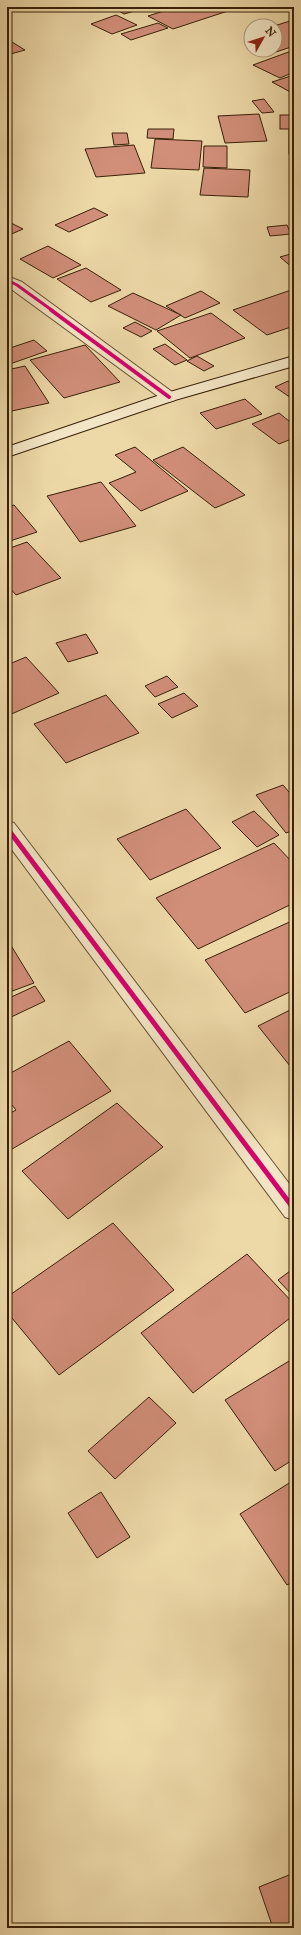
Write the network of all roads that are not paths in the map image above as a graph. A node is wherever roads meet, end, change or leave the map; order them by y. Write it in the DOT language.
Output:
graph roads {
  1 [pos="7,280"];
  2 [pos="294,361"];
  3 [pos="169,397"];
  4 [pos="7,452"];
  5 [pos="7,828"];
  6 [pos="294,1209"];
  1 -- 3 [label="street"];
  2 -- 3 [label="street"];
  3 -- 4 [label="street"];
  5 -- 6 [label="street"];
}
